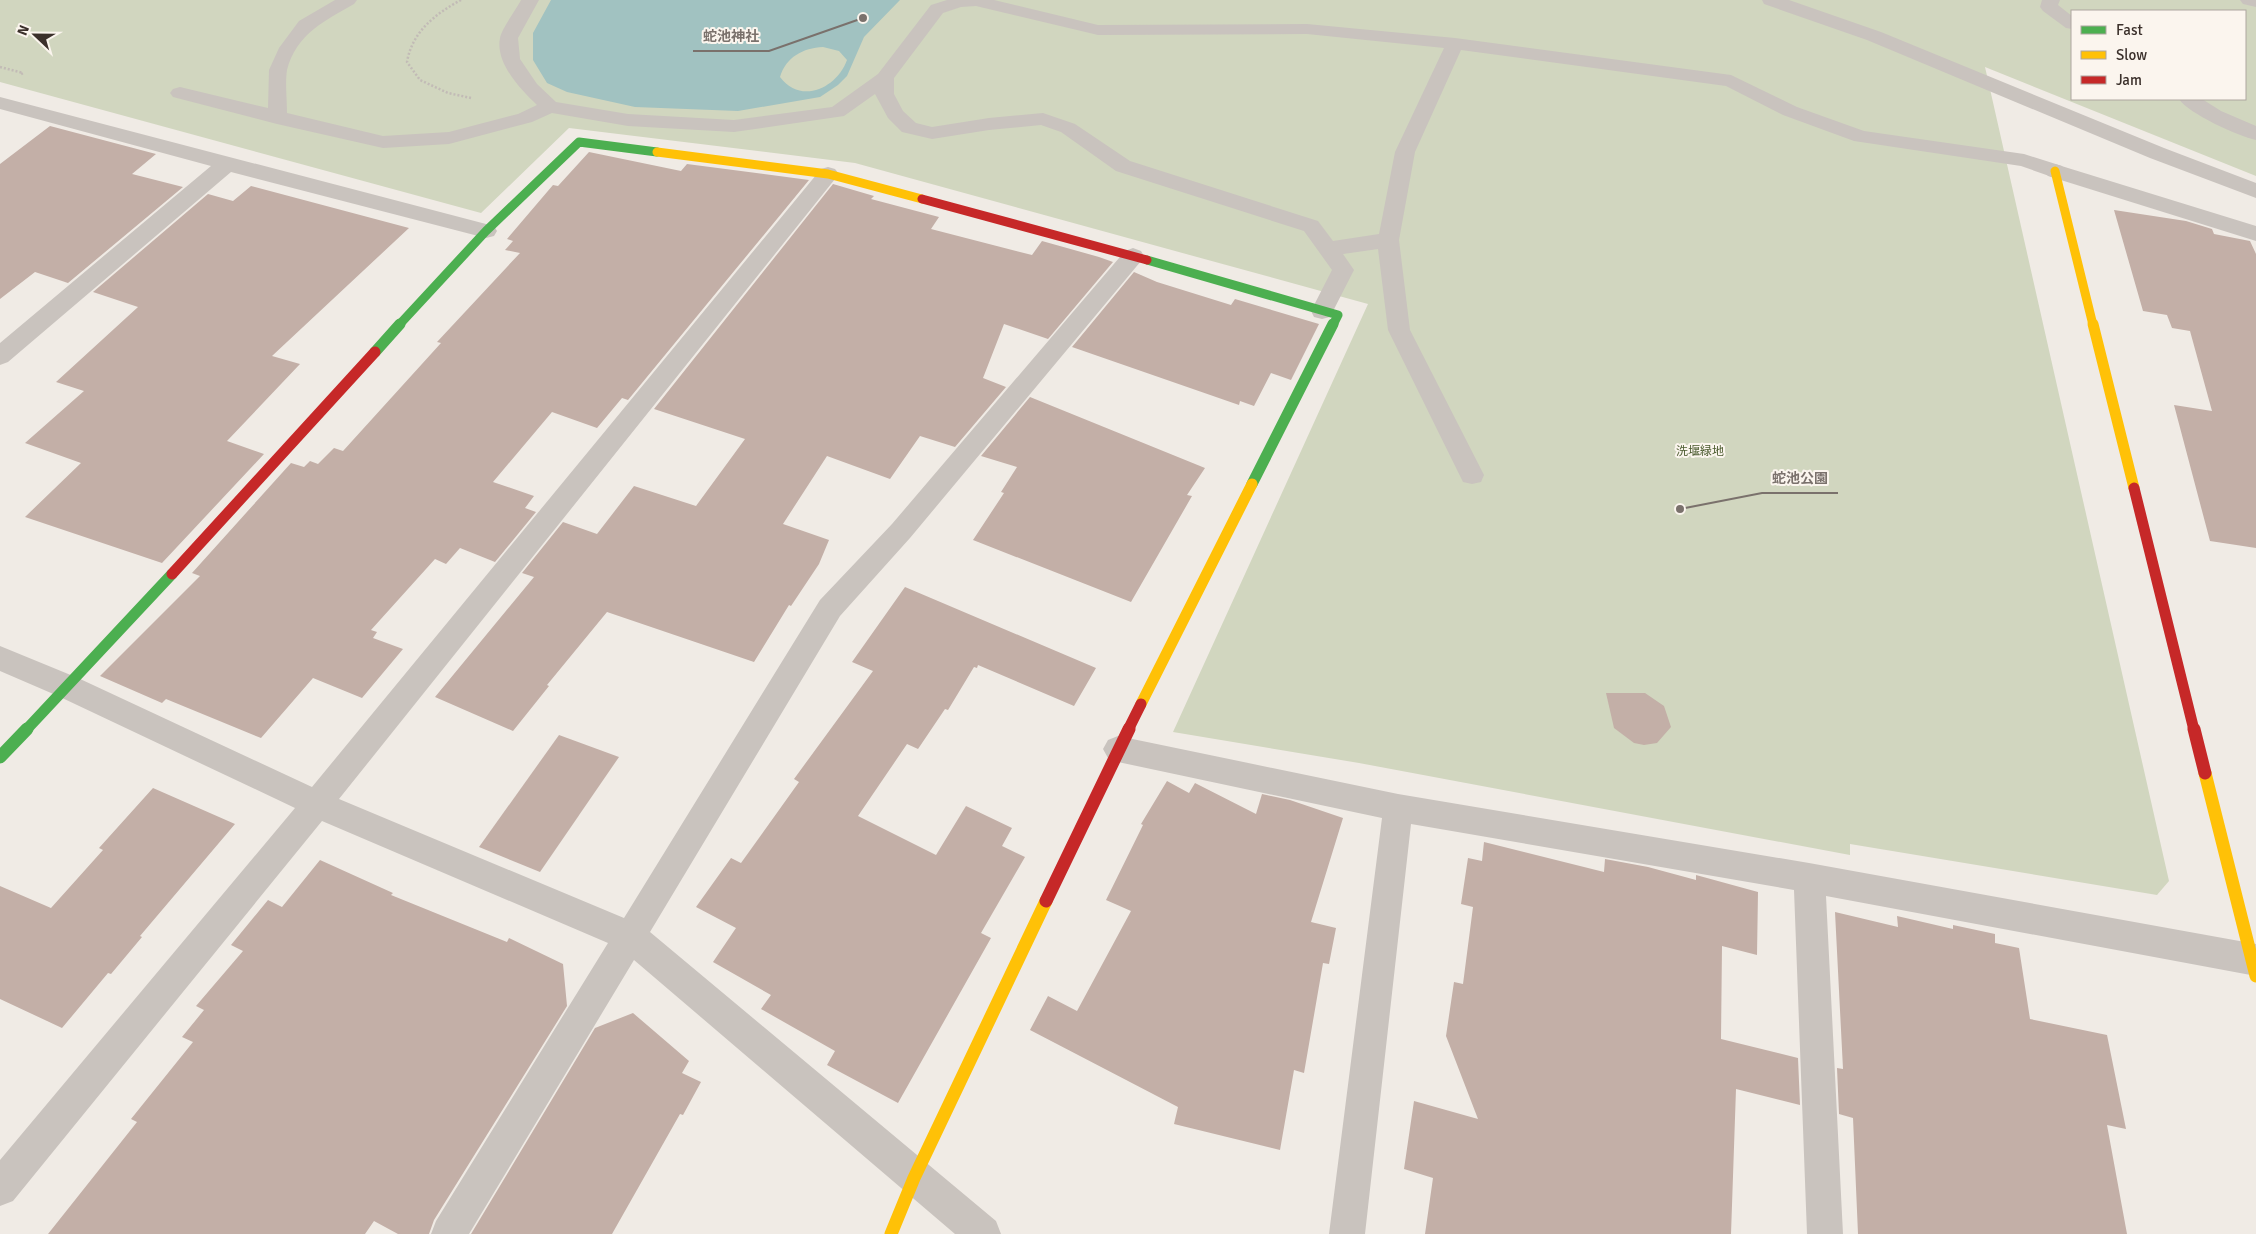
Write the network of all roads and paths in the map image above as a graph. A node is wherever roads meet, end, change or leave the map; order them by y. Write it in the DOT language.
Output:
graph roads {
  1 [pos="348,0"];
  2 [pos="460,0"];
  3 [pos="530,0"];
  4 [pos="1771,0"];
  5 [pos="2051,0"];
  6 [pos="2249,0"];
  7 [pos="2256,2"];
  8 [pos="941,4"];
  9 [pos="2071,23"];
  10 [pos="1455,44"];
  11 [pos="886,78"];
  12 [pos="180,93"];
  13 [pos="2191,100"];
  14 [pos="543,101"];
  15 [pos="0,103"];
  16 [pos="277,118"];
  17 [pos="2256,134"];
  18 [pos="226,164"];
  19 [pos="2054,171"];
  20 [pos="828,174"];
  21 [pos="2256,191"];
  22 [pos="486,231"];
  23 [pos="2256,234"];
  24 [pos="1388,240"];
  25 [pos="1328,249"];
  26 [pos="1133,256"];
  27 [pos="1322,310"];
  28 [pos="0,356"];
  29 [pos="1472,476"];
  30 [pos="0,658"];
  31 [pos="68,687"];
  32 [pos="1118,749"];
  33 [pos="0,757"];
  34 [pos="317,804"];
  35 [pos="1398,808"];
  36 [pos="1809,878"];
  37 [pos="631,937"];
  38 [pos="2255,965"];
  39 [pos="914,1178"];
  40 [pos="0,1188"];
  41 [pos="449,1234"];
  42 [pos="891,1234"];
  43 [pos="983,1234"];
  44 [pos="1347,1234"];
  45 [pos="1825,1234"];
  1 -- 16 [label="lane"];
  2 -- 14 [label="path"];
  3 -- 14 [label="lane"];
  4 -- 21 [label="street"];
  5 -- 9 [label="lane"];
  6 -- 7 [label="lane"];
  8 -- 10 [label="lane"];
  8 -- 11 [label="lane"];
  10 -- 19 [label="lane"];
  10 -- 24 [label="lane"];
  11 -- 14 [label="lane"];
  11 -- 25 [label="lane"];
  12 -- 16 [label="lane"];
  13 -- 17 [label="lane"];
  14 -- 16 [label="lane"];
  15 -- 18 [label="street"];
  18 -- 22 [label="street"];
  18 -- 28 [label="street"];
  19 -- 23 [label="street"];
  19 -- 38 [label="street"];
  20 -- 22 [label="street"];
  20 -- 26 [label="street"];
  20 -- 34 [label="street"];
  22 -- 31 [label="street"];
  24 -- 25 [label="lane"];
  24 -- 29 [label="lane"];
  25 -- 27 [label="lane"];
  26 -- 27 [label="street"];
  26 -- 37 [label="street"];
  27 -- 32 [label="street"];
  30 -- 31 [label="street"];
  31 -- 33 [label="street"];
  31 -- 34 [label="street"];
  32 -- 35 [label="street"];
  32 -- 39 [label="street"];
  34 -- 37 [label="street"];
  34 -- 40 [label="street"];
  35 -- 36 [label="street"];
  35 -- 44 [label="street"];
  36 -- 38 [label="street"];
  36 -- 45 [label="street"];
  37 -- 39 [label="street"];
  37 -- 41 [label="street"];
  39 -- 42 [label="street"];
  39 -- 43 [label="street"];
}
